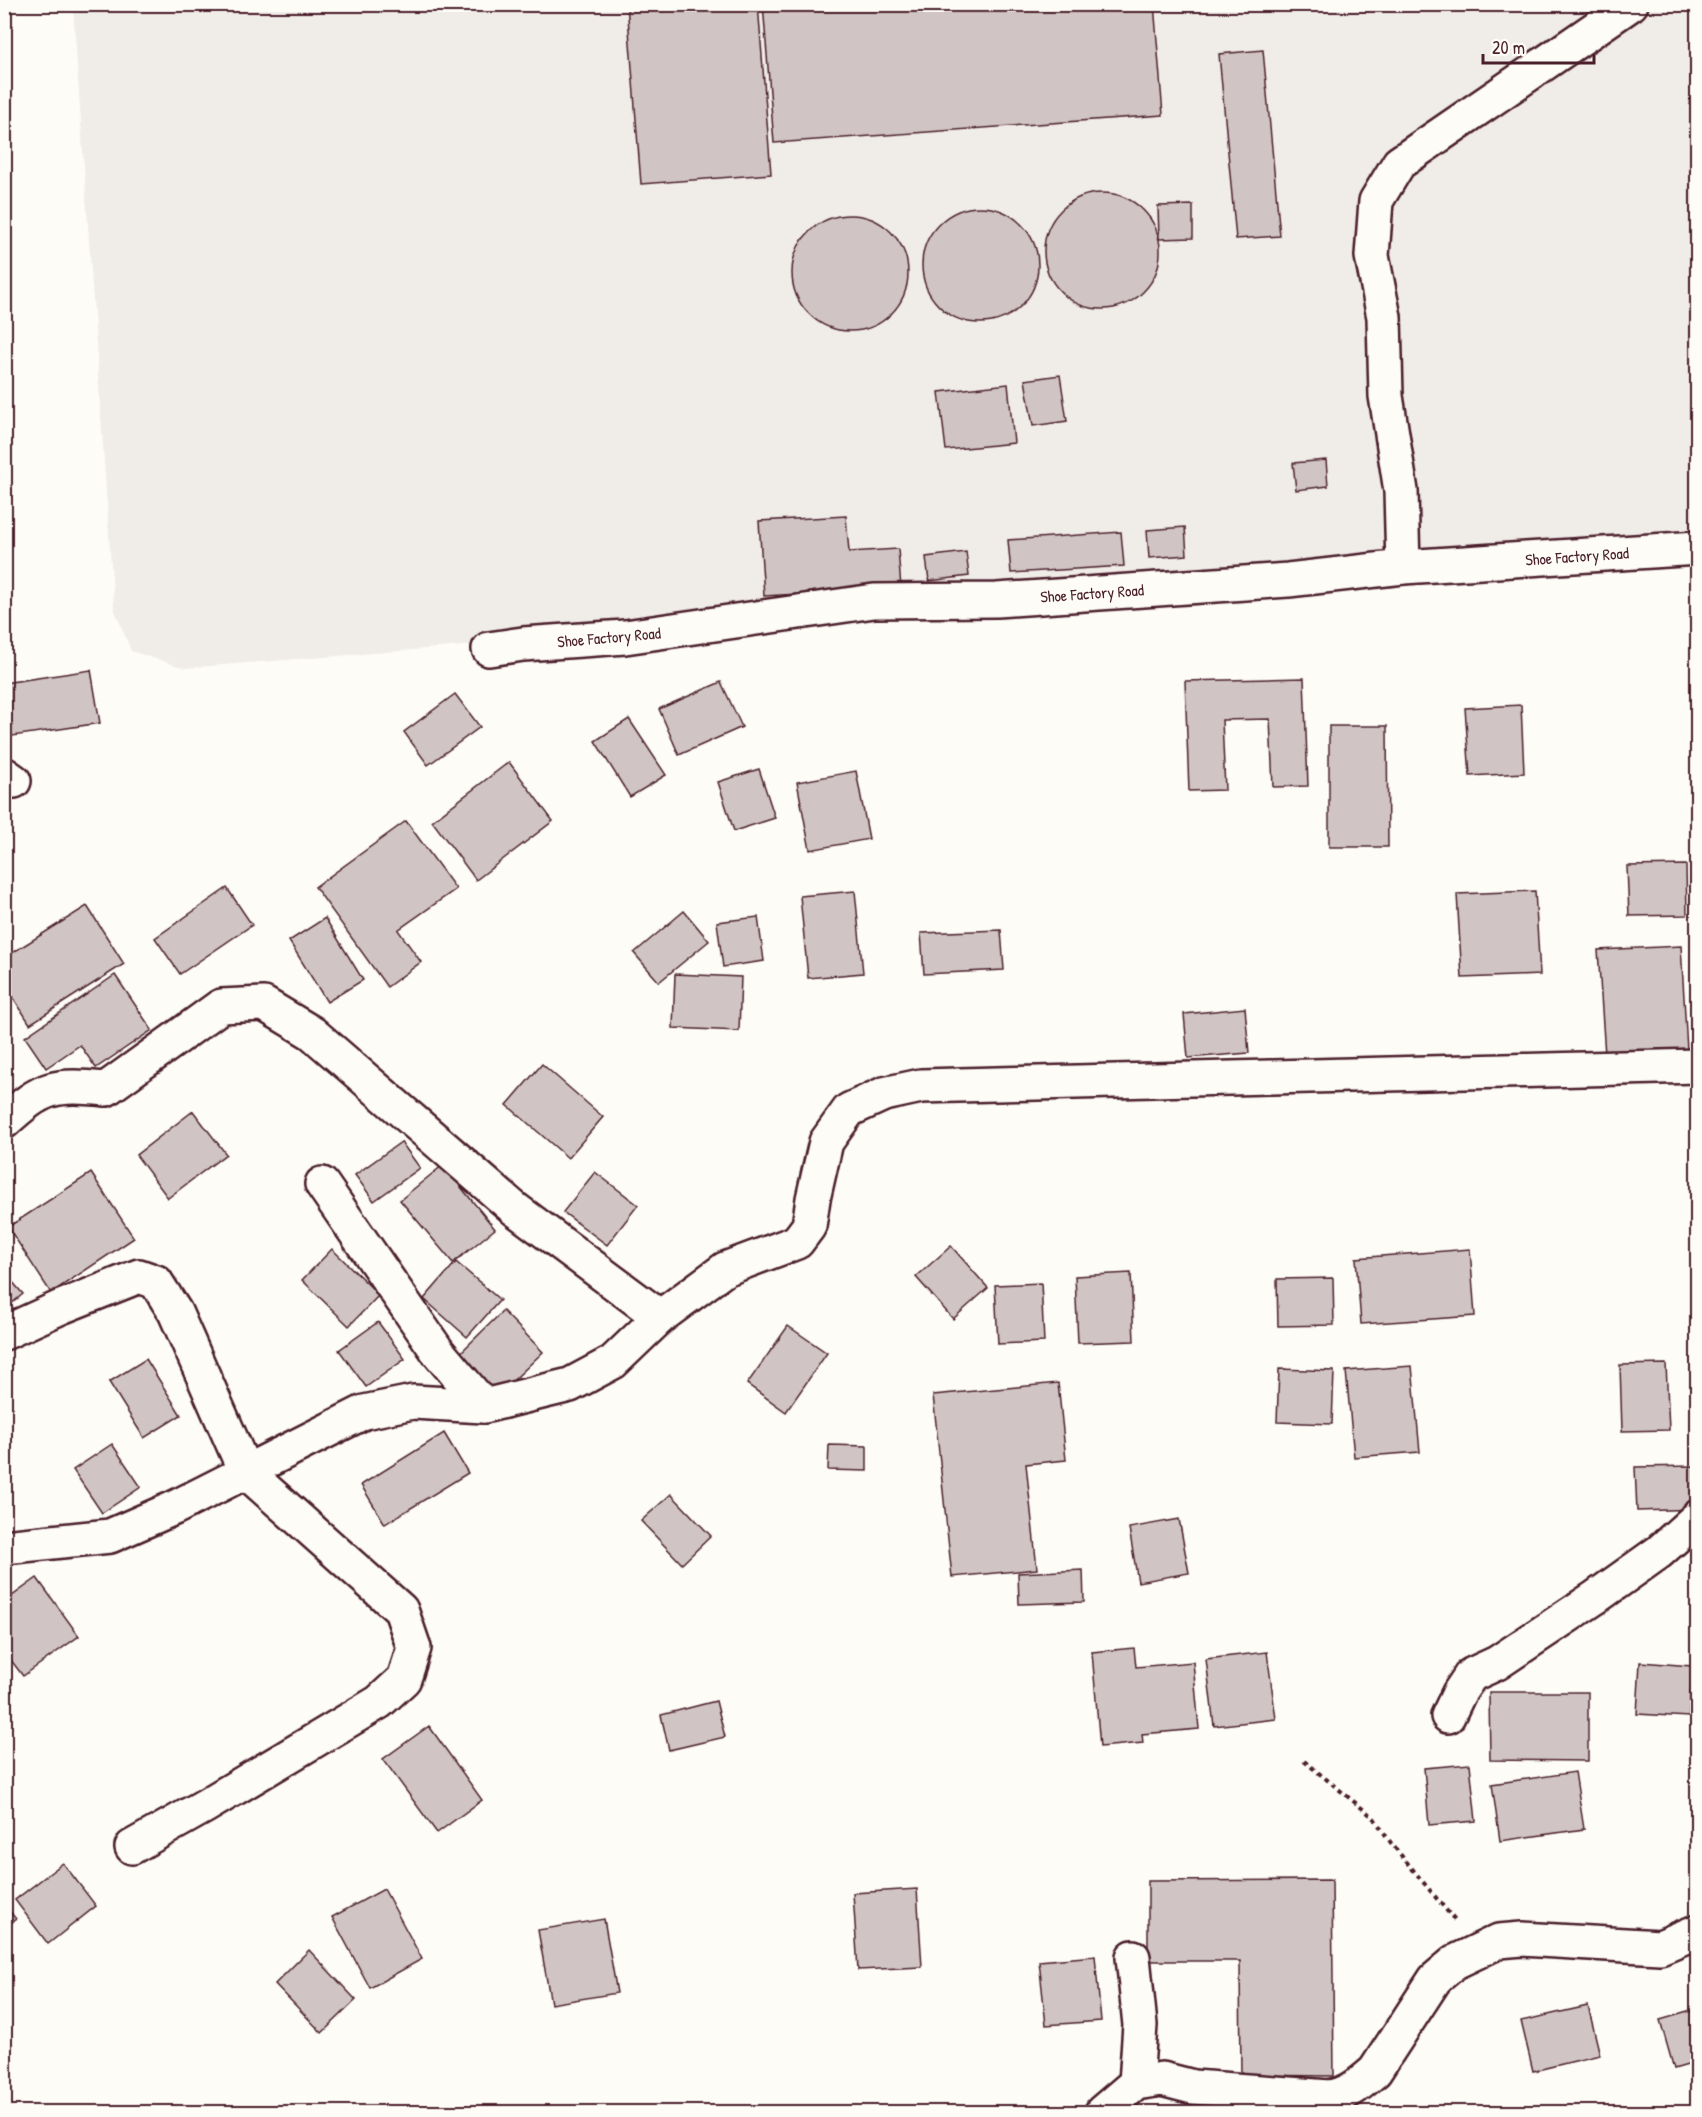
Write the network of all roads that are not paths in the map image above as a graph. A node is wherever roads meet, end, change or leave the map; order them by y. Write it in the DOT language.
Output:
graph roads {
  1 [pos="1630,4"];
  2 [pos="1698,548"];
  3 [pos="1402,567"];
  4 [pos="489,649"];
  5 [pos="1698,1066"];
  6 [pos="4,1122"];
  7 [pos="322,1184"];
  8 [pos="660,1317"];
  9 [pos="4,1333"];
  10 [pos="484,1406"];
  11 [pos="245,1471"];
  12 [pos="1698,1517"];
  13 [pos="4,1547"];
  14 [pos="1448,1716"];
  15 [pos="132,1847"];
  16 [pos="1698,1931"];
  17 [pos="1133,1957"];
  18 [pos="1136,2083"];
  19 [pos="1102,2112"];
  1 -- 3 [label="street"];
  2 -- 3 [label="street, Shoe Factory Road"];
  3 -- 4 [label="street, Shoe Factory Road"];
  5 -- 8 [label="street"];
  6 -- 8 [label="street"];
  7 -- 10 [label="street"];
  8 -- 10 [label="street"];
  9 -- 11 [label="street"];
  10 -- 11 [label="street"];
  11 -- 13 [label="street"];
  11 -- 15 [label="street"];
  12 -- 14 [label="street"];
  16 -- 18 [label="street"];
  17 -- 18 [label="street"];
  18 -- 19 [label="street"];
}
